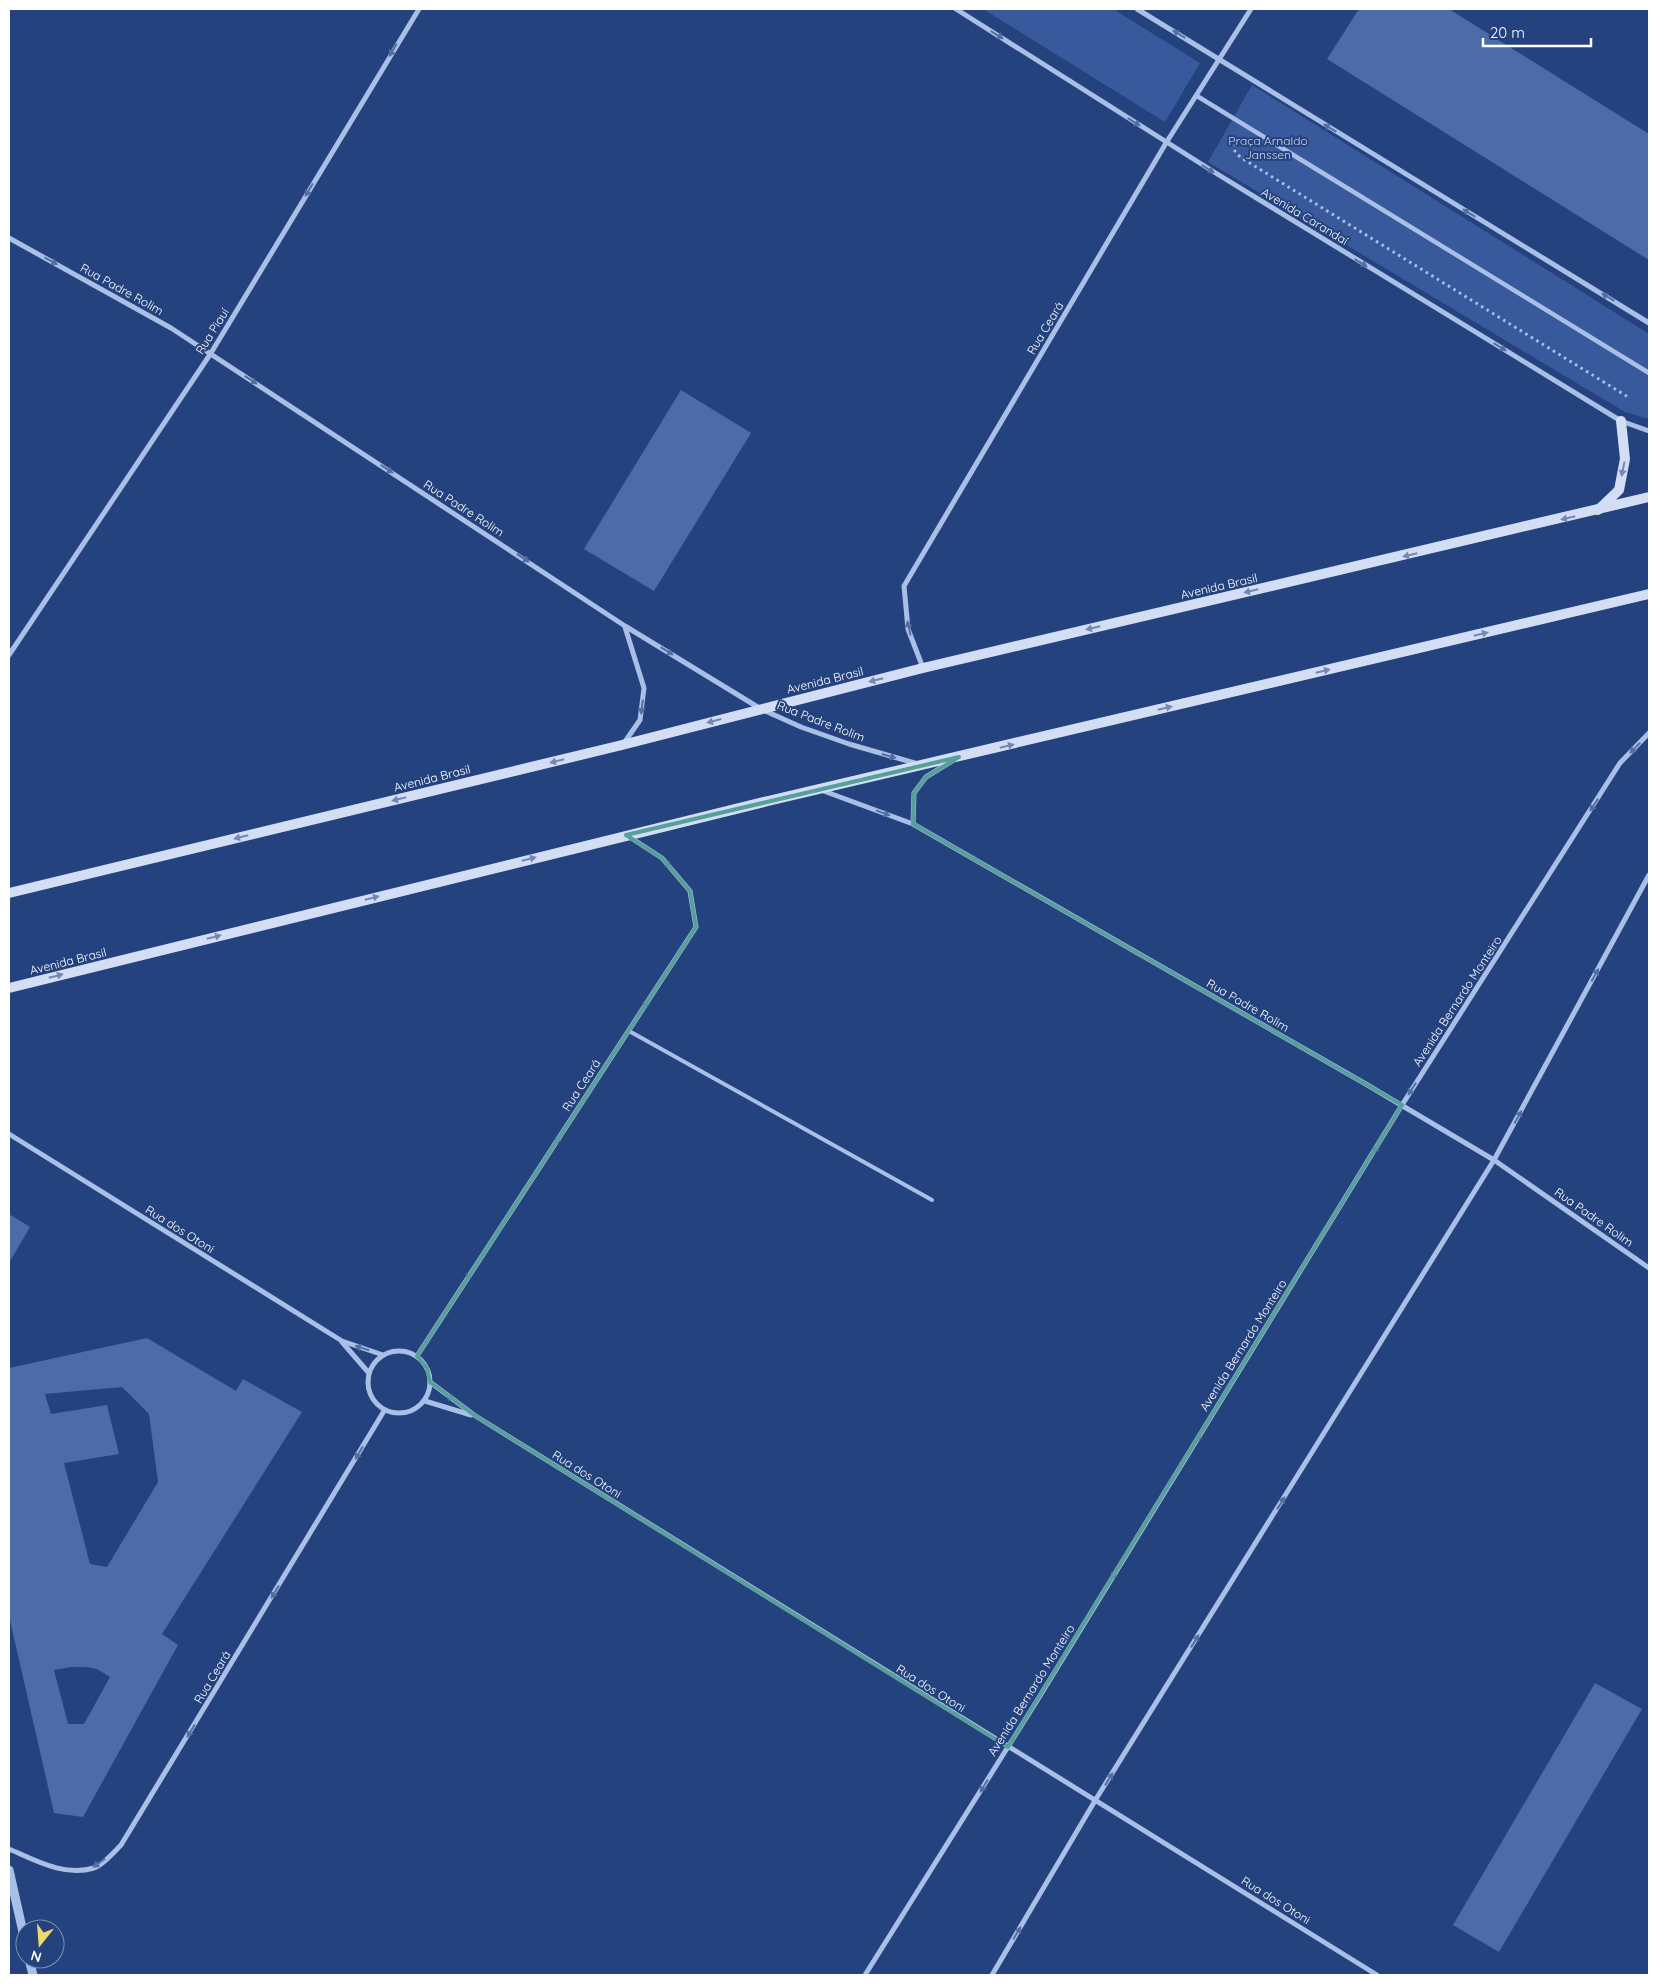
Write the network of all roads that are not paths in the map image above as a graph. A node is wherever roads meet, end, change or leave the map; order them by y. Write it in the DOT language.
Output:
graph roads {
  1 [pos="419,9"];
  2 [pos="956,9"];
  3 [pos="1138,9"];
  4 [pos="1251,9"];
  5 [pos="1220,60"];
  6 [pos="1197,96"];
  7 [pos="1166,142"];
  8 [pos="9,238"];
  9 [pos="1649,323"];
  10 [pos="210,353"];
  11 [pos="1649,373"];
  12 [pos="1621,421"];
  13 [pos="1649,430"];
  14 [pos="1649,498"];
  15 [pos="1598,511"];
  16 [pos="1649,594"];
  17 [pos="625,626"];
  18 [pos="9,655"];
  19 [pos="923,668"];
  20 [pos="761,708"];
  21 [pos="1649,733"];
  22 [pos="622,745"];
  23 [pos="959,757"];
  24 [pos="921,765"];
  25 [pos="821,790"];
  26 [pos="913,824"];
  27 [pos="626,835"];
  28 [pos="1649,875"];
  29 [pos="9,893"];
  30 [pos="9,988"];
  31 [pos="629,1031"];
  32 [pos="1402,1105"];
  33 [pos="9,1134"];
  34 [pos="1494,1160"];
  35 [pos="932,1200"];
  36 [pos="1649,1268"];
  37 [pos="342,1341"];
  38 [pos="383,1354"];
  39 [pos="417,1356"];
  40 [pos="368,1372"];
  41 [pos="430,1382"];
  42 [pos="425,1401"];
  43 [pos="384,1411"];
  44 [pos="474,1415"];
  45 [pos="1008,1747"];
  46 [pos="1096,1800"];
  47 [pos="9,1849"];
  48 [pos="9,1870"];
  49 [pos="20,1919"];
  50 [pos="865,1975"];
  51 [pos="992,1975"];
  52 [pos="1377,1975"];
  1 -- 10 [label="street, Rua Piauí, one-way"];
  2 -- 7 [label="street, Avenida Carandaí, one-way"];
  5 -- 3 [label="street, one-way"];
  4 -- 5 [label="street, Rua Ceará"];
  5 -- 6 [label="street, Rua Ceará"];
  9 -- 5 [label="street, one-way"];
  6 -- 7 [label="street, Rua Ceará"];
  6 -- 11 [label="street"];
  7 -- 12 [label="street, Avenida Carandaí, one-way"];
  19 -- 7 [label="street, Rua Ceará, one-way"];
  8 -- 10 [label="street, Rua Padre Rolim, one-way"];
  10 -- 17 [label="street, Rua Padre Rolim, one-way"];
  10 -- 18 [label="street, Rua Piauí"];
  12 -- 13 [label="street, Avenida Carandaí"];
  12 -- 15 [label="main road, one-way"];
  14 -- 15 [label="main road, Avenida Brasil"];
  15 -- 19 [label="main road, Avenida Brasil, one-way"];
  23 -- 16 [label="main road, Avenida Brasil, one-way"];
  17 -- 20 [label="street, Rua Padre Rolim, one-way"];
  17 -- 22 [label="street, one-way"];
  19 -- 20 [label="main road, Avenida Brasil, one-way"];
  20 -- 22 [label="main road, Avenida Brasil, one-way"];
  20 -- 24 [label="street, Rua Padre Rolim, one-way"];
  21 -- 32 [label="street, Avenida Bernardo Monteiro, one-way"];
  22 -- 29 [label="main road, Avenida Brasil, one-way"];
  23 -- 24 [label="main road, Avenida Brasil"];
  23 -- 26 [label="street"];
  24 -- 25 [label="main road, Avenida Brasil"];
  25 -- 26 [label="street, Rua Padre Rolim, one-way"];
  25 -- 27 [label="main road, Avenida Brasil"];
  26 -- 32 [label="street, Rua Padre Rolim"];
  30 -- 27 [label="main road, Avenida Brasil, one-way"];
  27 -- 31 [label="street, Rua Ceará, one-way"];
  34 -- 28 [label="street, one-way"];
  31 -- 35 [label="lane"];
  31 -- 39 [label="street, Rua Ceará, one-way"];
  32 -- 34 [label="street, Rua Padre Rolim"];
  32 -- 45 [label="street, Avenida Bernardo Monteiro, one-way"];
  33 -- 37 [label="street, Rua dos Otoni"];
  34 -- 36 [label="street, Rua Padre Rolim"];
  46 -- 34 [label="street, one-way"];
  38 -- 37 [label="street, Rua dos Otoni, one-way"];
  37 -- 40 [label="street, Rua dos Otoni"];
  38 -- 39 [label="street"];
  38 -- 40 [label="street"];
  39 -- 41 [label="street"];
  40 -- 43 [label="street"];
  41 -- 42 [label="street"];
  44 -- 41 [label="street, Rua dos Otoni, one-way"];
  42 -- 43 [label="street"];
  42 -- 44 [label="street, Rua dos Otoni"];
  43 -- 47 [label="street, Rua Ceará, one-way"];
  44 -- 45 [label="street, Rua dos Otoni"];
  45 -- 46 [label="street, Rua dos Otoni"];
  45 -- 50 [label="street, Avenida Bernardo Monteiro, one-way"];
  51 -- 46 [label="street, one-way"];
  46 -- 52 [label="street, Rua dos Otoni"];
  48 -- 49 [label="street"];
}
